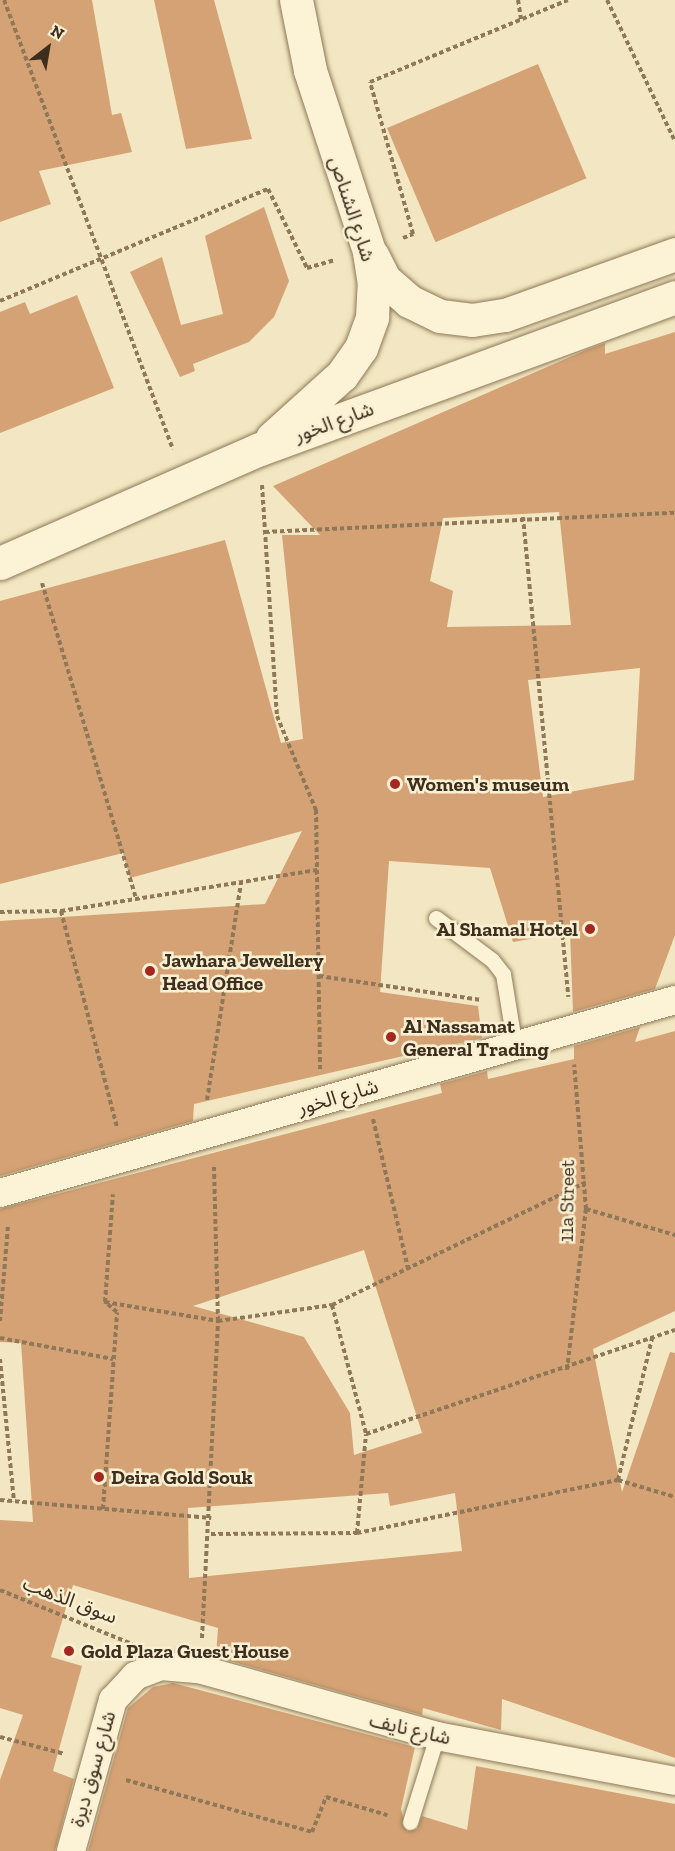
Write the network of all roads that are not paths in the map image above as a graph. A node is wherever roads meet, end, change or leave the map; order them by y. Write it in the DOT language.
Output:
graph roads {
  1 [pos="296,0"];
  2 [pos="369,251"];
  3 [pos="675,254"];
  4 [pos="675,297"];
  5 [pos="260,449"];
  6 [pos="0,564"];
  7 [pos="436,918"];
  8 [pos="675,1000"];
  9 [pos="515,1047"];
  10 [pos="3,1192"];
  11 [pos="149,1669"];
  12 [pos="437,1736"];
  13 [pos="675,1781"];
  14 [pos="410,1822"];
  15 [pos="70,1851"];
  1 -- 2 [label="main road, شارع الشناص"];
  2 -- 3 [label="main road"];
  2 -- 5 [label="main road, شارع الشناص"];
  4 -- 5 [label="main road, شارع الخور"];
  5 -- 6 [label="main road, شارع الخور"];
  7 -- 9 [label="lane"];
  8 -- 9 [label="street, شارع الخور"];
  9 -- 10 [label="street, شارع الخور"];
  11 -- 12 [label="street, شارع نايف"];
  11 -- 15 [label="street, شارع سوق ديرة"];
  12 -- 13 [label="street, شارع نايف"];
  12 -- 14 [label="lane"];
}
